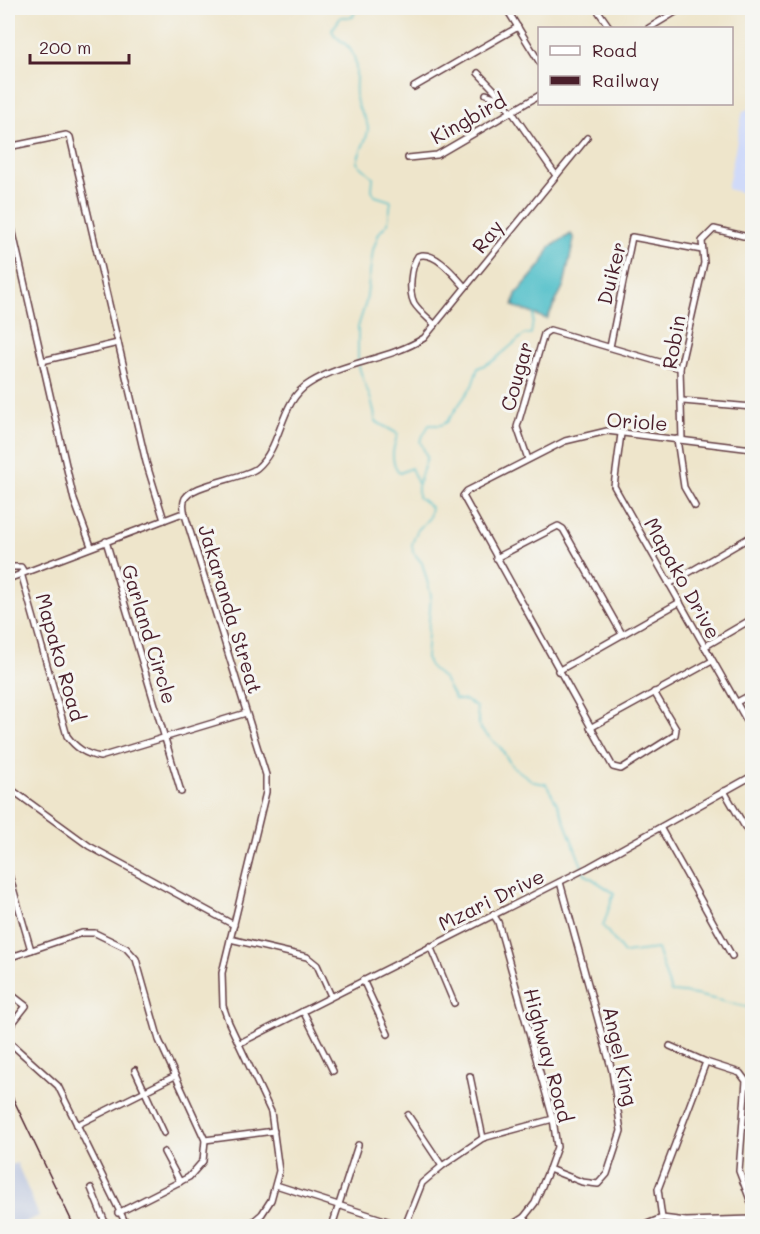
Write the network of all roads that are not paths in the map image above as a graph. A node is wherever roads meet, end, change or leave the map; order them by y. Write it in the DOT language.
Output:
graph roads {
  1 [pos="506,8"];
  2 [pos="596,8"];
  3 [pos="682,8"];
  4 [pos="518,27"];
  5 [pos="609,27"];
  6 [pos="651,27"];
  7 [pos="538,60"];
  8 [pos="478,73"];
  9 [pos="414,87"];
  10 [pos="486,94"];
  11 [pos="538,96"];
  12 [pos="503,99"];
  13 [pos="511,112"];
  14 [pos="587,138"];
  15 [pos="8,147"];
  16 [pos="408,158"];
  17 [pos="555,174"];
  18 [pos="8,211"];
  19 [pos="753,238"];
  20 [pos="702,250"];
  21 [pos="465,287"];
  22 [pos="435,325"];
  23 [pos="118,343"];
  24 [pos="610,347"];
  25 [pos="42,361"];
  26 [pos="680,368"];
  27 [pos="683,401"];
  28 [pos="753,407"];
  29 [pos="621,434"];
  30 [pos="679,439"];
  31 [pos="753,449"];
  32 [pos="528,459"];
  33 [pos="695,506"];
  34 [pos="185,515"];
  35 [pos="164,520"];
  36 [pos="753,536"];
  37 [pos="105,541"];
  38 [pos="91,546"];
  39 [pos="496,558"];
  40 [pos="8,567"];
  41 [pos="23,572"];
  42 [pos="8,579"];
  43 [pos="669,584"];
  44 [pos="680,602"];
  45 [pos="753,619"];
  46 [pos="622,634"];
  47 [pos="704,647"];
  48 [pos="712,661"];
  49 [pos="558,671"];
  50 [pos="654,692"];
  51 [pos="753,694"];
  52 [pos="737,702"];
  53 [pos="246,713"];
  54 [pos="590,728"];
  55 [pos="753,730"];
  56 [pos="166,736"];
  57 [pos="753,776"];
  58 [pos="8,787"];
  59 [pos="724,791"];
  60 [pos="181,792"];
  61 [pos="661,829"];
  62 [pos="753,839"];
  63 [pos="8,871"];
  64 [pos="560,882"];
  65 [pos="493,914"];
  66 [pos="234,925"];
  67 [pos="230,939"];
  68 [pos="430,946"];
  69 [pos="31,950"];
  70 [pos="732,956"];
  71 [pos="8,958"];
  72 [pos="363,980"];
  73 [pos="8,992"];
  74 [pos="331,996"];
  75 [pos="454,1003"];
  76 [pos="303,1011"];
  77 [pos="8,1029"];
  78 [pos="388,1034"];
  79 [pos="8,1041"];
  80 [pos="240,1043"];
  81 [pos="670,1046"];
  82 [pos="706,1062"];
  83 [pos="135,1070"];
  84 [pos="333,1071"];
  85 [pos="175,1076"];
  86 [pos="470,1076"];
  87 [pos="145,1091"];
  88 [pos="408,1115"];
  89 [pos="552,1119"];
  90 [pos="77,1125"];
  91 [pos="274,1131"];
  92 [pos="164,1133"];
  93 [pos="483,1138"];
  94 [pos="205,1140"];
  95 [pos="358,1145"];
  96 [pos="164,1152"];
  97 [pos="442,1166"];
  98 [pos="549,1169"];
  99 [pos="180,1182"];
  100 [pos="276,1185"];
  101 [pos="91,1188"];
  102 [pos="753,1205"];
  103 [pos="340,1206"];
  104 [pos="118,1213"];
  105 [pos="524,1217"];
  106 [pos="662,1218"];
  107 [pos="753,1219"];
  108 [pos="104,1220"];
  109 [pos="728,1224"];
  110 [pos="127,1227"];
  111 [pos="248,1227"];
  112 [pos="332,1227"];
  113 [pos="404,1227"];
  114 [pos="510,1227"];
  115 [pos="530,1227"];
  116 [pos="642,1227"];
  1 -- 4 [label="street"];
  2 -- 5 [label="street"];
  3 -- 6 [label="street"];
  4 -- 7 [label="street"];
  4 -- 9 [label="street"];
  8 -- 12 [label="street"];
  10 -- 12 [label="street"];
  11 -- 13 [label="street, Kingbird"];
  12 -- 13 [label="street"];
  13 -- 16 [label="street, Kingbird"];
  13 -- 17 [label="street"];
  14 -- 17 [label="street, Ray"];
  15 -- 23 [label="street"];
  17 -- 21 [label="street, Ray"];
  18 -- 25 [label="street"];
  19 -- 20 [label="street"];
  20 -- 24 [label="street, Duiker"];
  20 -- 26 [label="street, Robin"];
  21 -- 22 [label="street, Ray"];
  21 -- 22 [label="street"];
  22 -- 34 [label="street, Ray"];
  23 -- 25 [label="street"];
  23 -- 35 [label="street"];
  24 -- 26 [label="street, Cougar"];
  24 -- 32 [label="street, Cougar"];
  25 -- 38 [label="street"];
  26 -- 27 [label="street, Robin"];
  27 -- 28 [label="street"];
  27 -- 30 [label="street, Robin"];
  29 -- 30 [label="street, Oriole"];
  29 -- 32 [label="street, Oriole"];
  29 -- 43 [label="street, Mapako Drive"];
  30 -- 31 [label="street, Oriole"];
  30 -- 33 [label="street, Robin"];
  32 -- 39 [label="street, Oriole"];
  34 -- 35 [label="street, Mapako Road"];
  34 -- 53 [label="street, Jakaranda Streat"];
  35 -- 37 [label="street, Mapako Road"];
  36 -- 43 [label="street"];
  37 -- 38 [label="street, Mapako Road"];
  37 -- 56 [label="street, Garland Circle"];
  38 -- 41 [label="street, Mapako Road"];
  39 -- 46 [label="street"];
  39 -- 49 [label="street"];
  40 -- 41 [label="street"];
  41 -- 42 [label="street, Mapako Road"];
  41 -- 56 [label="street, Mapako Road"];
  43 -- 44 [label="street, Mapako Drive"];
  44 -- 46 [label="street"];
  44 -- 47 [label="street, Mapako Drive"];
  45 -- 47 [label="street"];
  46 -- 49 [label="street"];
  47 -- 48 [label="street, Mapako Drive"];
  48 -- 50 [label="street"];
  48 -- 52 [label="street, Mapako Drive"];
  49 -- 54 [label="street"];
  50 -- 54 [label="street"];
  50 -- 54 [label="street"];
  51 -- 52 [label="street"];
  52 -- 55 [label="street, Mapako Drive"];
  53 -- 56 [label="street, Mapako Road"];
  53 -- 66 [label="street, Jakaranda Streat"];
  56 -- 60 [label="street, Garland Circle"];
  57 -- 59 [label="street, Mzari Drive"];
  58 -- 66 [label="street"];
  59 -- 61 [label="street, Mzari Drive"];
  59 -- 62 [label="street"];
  61 -- 64 [label="street, Mzari Drive"];
  61 -- 70 [label="street"];
  63 -- 69 [label="street"];
  64 -- 65 [label="street, Mzari Drive"];
  64 -- 98 [label="street, Angel King"];
  65 -- 68 [label="street, Mzari Drive"];
  65 -- 89 [label="street, Highway Road"];
  66 -- 67 [label="street, Jakaranda Streat"];
  67 -- 74 [label="street"];
  67 -- 80 [label="street, Jakaranda Streat"];
  68 -- 72 [label="street, Mzari Drive"];
  68 -- 75 [label="street"];
  69 -- 71 [label="street"];
  69 -- 85 [label="street"];
  72 -- 74 [label="street, Mzari Drive"];
  72 -- 78 [label="street"];
  73 -- 77 [label="street"];
  74 -- 76 [label="street, Mzari Drive"];
  76 -- 80 [label="street, Mzari Drive"];
  76 -- 84 [label="street"];
  79 -- 90 [label="street"];
  80 -- 91 [label="street, Jakaranda Streat"];
  81 -- 82 [label="street"];
  82 -- 102 [label="street"];
  82 -- 106 [label="street"];
  83 -- 87 [label="street"];
  85 -- 87 [label="street"];
  85 -- 94 [label="street"];
  86 -- 93 [label="street"];
  87 -- 90 [label="street"];
  87 -- 92 [label="street"];
  88 -- 97 [label="street"];
  89 -- 93 [label="street"];
  89 -- 98 [label="street, Highway Road"];
  90 -- 104 [label="street"];
  91 -- 94 [label="street"];
  91 -- 100 [label="street, Jakaranda Streat"];
  93 -- 97 [label="street"];
  94 -- 99 [label="street"];
  95 -- 103 [label="street"];
  96 -- 99 [label="street"];
  97 -- 113 [label="street"];
  98 -- 105 [label="street, Highway Road"];
  99 -- 104 [label="street"];
  100 -- 103 [label="street"];
  100 -- 111 [label="street"];
  101 -- 108 [label="street"];
  103 -- 112 [label="street"];
  103 -- 113 [label="street"];
  104 -- 110 [label="street"];
  105 -- 114 [label="street, Highway Road"];
  105 -- 115 [label="street"];
  106 -- 109 [label="street"];
  106 -- 116 [label="street"];
  107 -- 109 [label="street"];
}
